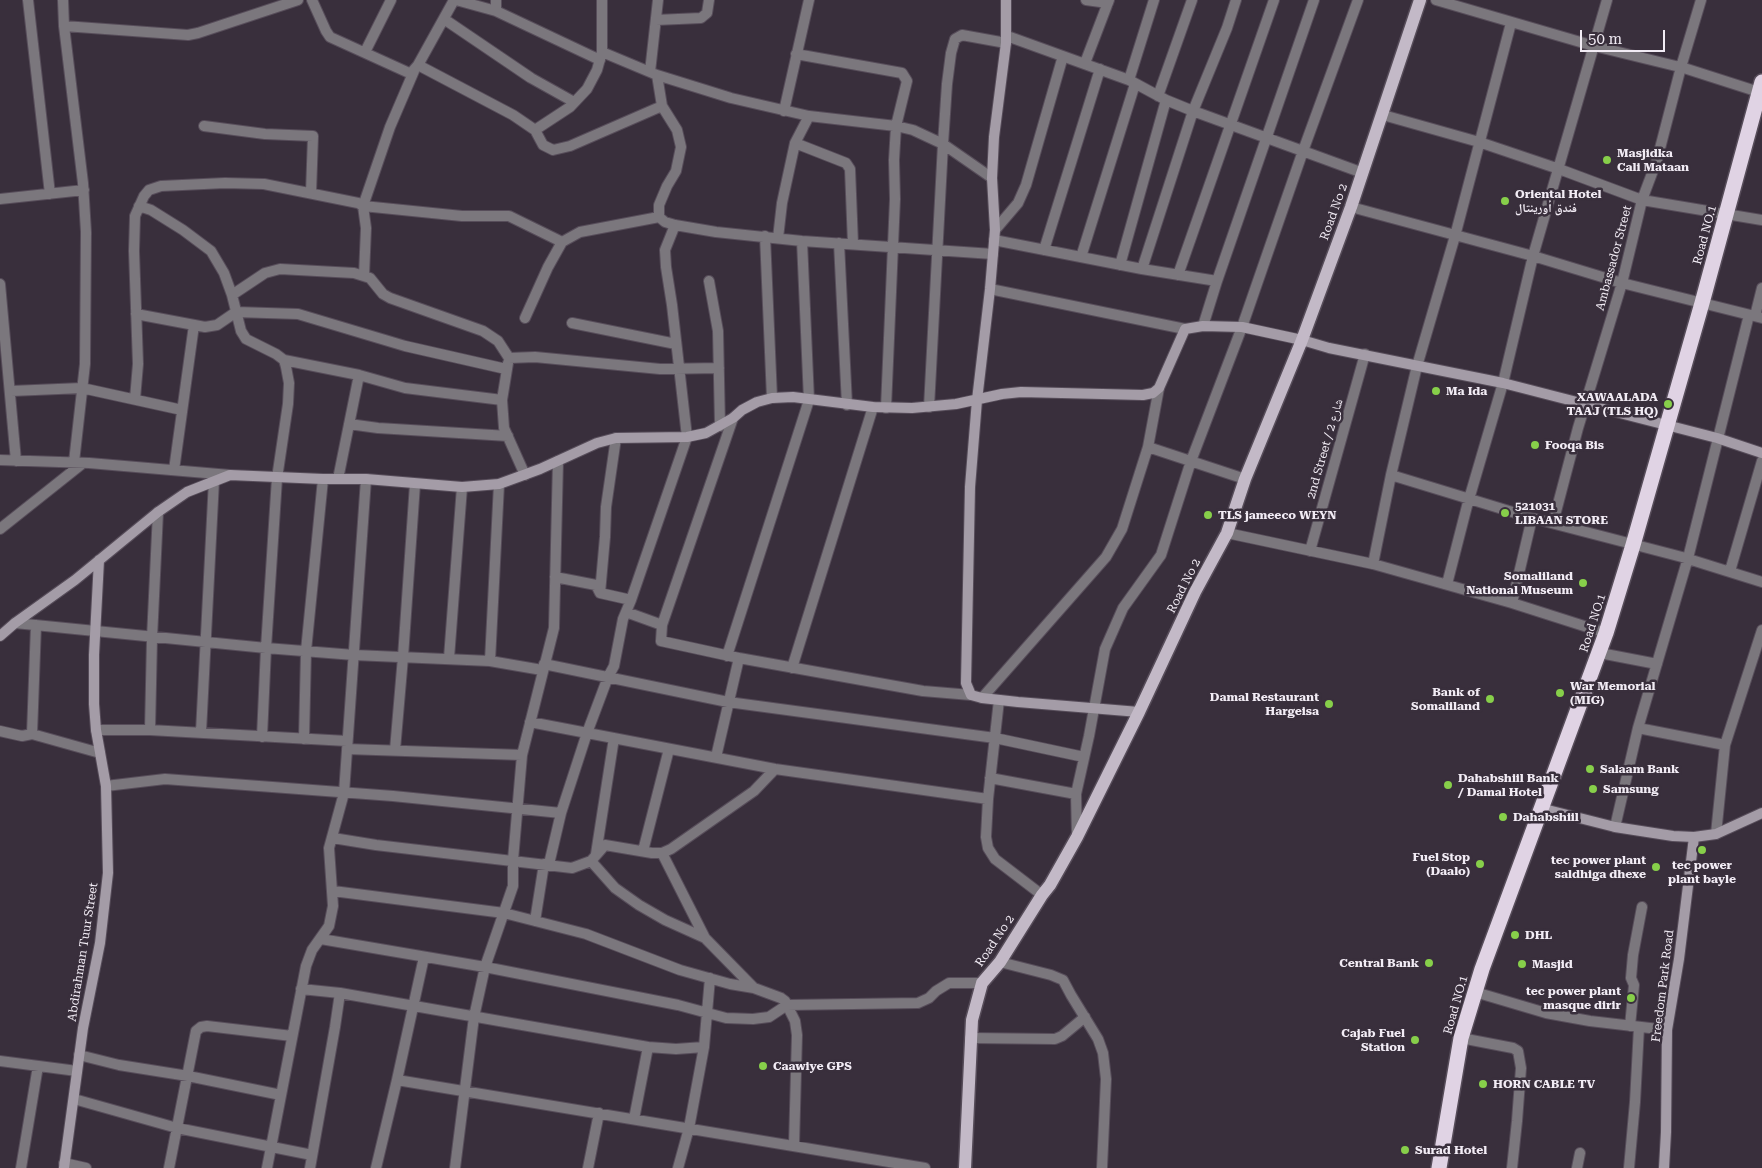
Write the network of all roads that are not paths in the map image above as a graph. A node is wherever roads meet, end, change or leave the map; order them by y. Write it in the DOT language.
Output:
graph roads {
  1 [pos="28,0"];
  2 [pos="63,0"];
  3 [pos="298,0"];
  4 [pos="312,0"];
  5 [pos="391,0"];
  6 [pos="455,0"];
  7 [pos="496,0"];
  8 [pos="602,0"];
  9 [pos="658,0"];
  10 [pos="709,0"];
  11 [pos="809,0"];
  12 [pos="1006,0"];
  13 [pos="1086,0"];
  14 [pos="1154,0"];
  15 [pos="1192,0"];
  16 [pos="1236,0"];
  17 [pos="1274,0"];
  18 [pos="1314,0"];
  19 [pos="1358,0"];
  20 [pos="1420,0"];
  21 [pos="1436,0"];
  22 [pos="1607,0"];
  23 [pos="1701,0"];
  24 [pos="1108,2"];
  25 [pos="496,12"];
  26 [pos="444,19"];
  27 [pos="656,20"];
  28 [pos="1511,23"];
  29 [pos="64,26"];
  30 [pos="1007,39"];
  31 [pos="1594,46"];
  32 [pos="365,52"];
  33 [pos="796,54"];
  34 [pos="601,56"];
  35 [pos="1063,56"];
  36 [pos="1085,63"];
  37 [pos="416,68"];
  38 [pos="1681,68"];
  39 [pos="1100,69"];
  40 [pos="654,74"];
  41 [pos="1132,82"];
  42 [pos="1761,89"];
  43 [pos="1162,98"];
  44 [pos="574,102"];
  45 [pos="662,106"];
  46 [pos="784,111"];
  47 [pos="1193,111"];
  48 [pos="809,116"];
  49 [pos="1383,116"];
  50 [pos="1231,125"];
  51 [pos="204,126"];
  52 [pos="896,126"];
  53 [pos="535,130"];
  54 [pos="1267,138"];
  55 [pos="1479,142"];
  56 [pos="795,143"];
  57 [pos="943,144"];
  58 [pos="1303,151"];
  59 [pos="1559,169"];
  60 [pos="1363,172"];
  61 [pos="992,178"];
  62 [pos="84,190"];
  63 [pos="312,193"];
  64 [pos="50,194"];
  65 [pos="0,199"];
  66 [pos="1642,200"];
  67 [pos="139,206"];
  68 [pos="363,206"];
  69 [pos="1351,207"];
  70 [pos="1726,214"];
  71 [pos="659,217"];
  72 [pos="1762,220"];
  73 [pos="675,226"];
  74 [pos="994,235"];
  75 [pos="765,236"];
  76 [pos="1455,236"];
  77 [pos="778,238"];
  78 [pos="802,241"];
  79 [pos="562,242"];
  80 [pos="839,243"];
  81 [pos="852,244"];
  82 [pos="893,247"];
  83 [pos="936,250"];
  84 [pos="1044,250"];
  85 [pos="993,254"];
  86 [pos="1533,256"];
  87 [pos="1081,257"];
  88 [pos="1120,265"];
  89 [pos="1142,269"];
  90 [pos="1178,275"];
  91 [pos="364,276"];
  92 [pos="709,281"];
  93 [pos="1216,281"];
  94 [pos="1622,283"];
  95 [pos="0,284"];
  96 [pos="1762,288"];
  97 [pos="990,289"];
  98 [pos="232,295"];
  99 [pos="1702,303"];
  100 [pos="236,312"];
  101 [pos="136,314"];
  102 [pos="1755,316"];
  103 [pos="525,318"];
  104 [pos="572,323"];
  105 [pos="194,325"];
  106 [pos="1203,326"];
  107 [pos="1242,328"];
  108 [pos="1185,329"];
  109 [pos="1302,340"];
  110 [pos="676,344"];
  111 [pos="1365,354"];
  112 [pos="510,358"];
  113 [pos="284,360"];
  114 [pos="1417,366"];
  115 [pos="719,368"];
  116 [pos="506,369"];
  117 [pos="678,369"];
  118 [pos="359,375"];
  119 [pos="1503,383"];
  120 [pos="82,388"];
  121 [pos="1159,388"];
  122 [pos="11,392"];
  123 [pos="772,398"];
  124 [pos="135,399"];
  125 [pos="502,400"];
  126 [pos="809,400"];
  127 [pos="977,400"];
  128 [pos="1586,404"];
  129 [pos="846,405"];
  130 [pos="873,407"];
  131 [pos="929,407"];
  132 [pos="886,408"];
  133 [pos="182,410"];
  134 [pos="733,418"];
  135 [pos="349,424"];
  136 [pos="1666,425"];
  137 [pos="720,426"];
  138 [pos="508,436"];
  139 [pos="687,437"];
  140 [pos="616,438"];
  141 [pos="1717,438"];
  142 [pos="1148,447"];
  143 [pos="1762,453"];
  144 [pos="0,460"];
  145 [pos="1762,460"];
  146 [pos="16,461"];
  147 [pos="558,461"];
  148 [pos="1191,461"];
  149 [pos="78,463"];
  150 [pos="174,470"];
  151 [pos="230,475"];
  152 [pos="525,475"];
  153 [pos="1391,475"];
  154 [pos="277,478"];
  155 [pos="323,479"];
  156 [pos="338,479"];
  157 [pos="366,479"];
  158 [pos="1245,479"];
  159 [pos="214,480"];
  160 [pos="415,484"];
  161 [pos="498,484"];
  162 [pos="462,487"];
  163 [pos="1470,500"];
  164 [pos="158,512"];
  165 [pos="1532,518"];
  166 [pos="1553,523"];
  167 [pos="0,530"];
  168 [pos="1227,534"];
  169 [pos="1633,545"];
  170 [pos="1310,551"];
  171 [pos="1688,558"];
  172 [pos="99,560"];
  173 [pos="1373,564"];
  174 [pos="1730,571"];
  175 [pos="555,577"];
  176 [pos="1762,582"];
  177 [pos="1447,584"];
  178 [pos="600,593"];
  179 [pos="631,600"];
  180 [pos="1512,603"];
  181 [pos="626,612"];
  182 [pos="15,623"];
  183 [pos="662,624"];
  184 [pos="36,625"];
  185 [pos="1762,630"];
  186 [pos="95,631"];
  187 [pos="1606,633"];
  188 [pos="0,636"];
  189 [pos="152,638"];
  190 [pos="205,642"];
  191 [pos="266,648"];
  192 [pos="306,651"];
  193 [pos="1600,653"];
  194 [pos="354,655"];
  195 [pos="727,656"];
  196 [pos="404,657"];
  197 [pos="450,658"];
  198 [pos="739,658"];
  199 [pos="490,661"];
  200 [pos="1657,664"];
  201 [pos="543,667"];
  202 [pos="792,668"];
  203 [pos="608,677"];
  204 [pos="971,695"];
  205 [pos="982,698"];
  206 [pos="999,700"];
  207 [pos="728,702"];
  208 [pos="1095,708"];
  209 [pos="1139,712"];
  210 [pos="530,722"];
  211 [pos="1638,728"];
  212 [pos="96,730"];
  213 [pos="150,730"];
  214 [pos="0,731"];
  215 [pos="201,732"];
  216 [pos="587,733"];
  217 [pos="32,734"];
  218 [pos="262,737"];
  219 [pos="614,738"];
  220 [pos="995,738"];
  221 [pos="304,739"];
  222 [pos="347,745"];
  223 [pos="1725,745"];
  224 [pos="669,748"];
  225 [pos="395,750"];
  226 [pos="100,753"];
  227 [pos="522,755"];
  228 [pos="1084,757"];
  229 [pos="716,758"];
  230 [pos="775,769"];
  231 [pos="990,778"];
  232 [pos="106,786"];
  233 [pos="344,793"];
  234 [pos="1076,794"];
  235 [pos="988,799"];
  236 [pos="517,808"];
  237 [pos="1540,808"];
  238 [pos="561,813"];
  239 [pos="1762,813"];
  240 [pos="1615,827"];
  241 [pos="1716,834"];
  242 [pos="1077,837"];
  243 [pos="1694,837"];
  244 [pos="333,838"];
  245 [pos="644,851"];
  246 [pos="662,853"];
  247 [pos="594,858"];
  248 [pos="513,860"];
  249 [pos="547,864"];
  250 [pos="333,891"];
  251 [pos="1042,895"];
  252 [pos="1642,907"];
  253 [pos="504,913"];
  254 [pos="535,921"];
  255 [pos="704,938"];
  256 [pos="321,939"];
  257 [pos="424,957"];
  258 [pos="1000,962"];
  259 [pos="485,967"];
  260 [pos="710,978"];
  261 [pos="982,983"];
  262 [pos="754,988"];
  263 [pos="301,990"];
  264 [pos="1475,992"];
  265 [pos="340,993"];
  266 [pos="413,1006"];
  267 [pos="787,1006"];
  268 [pos="707,1012"];
  269 [pos="474,1017"];
  270 [pos="1085,1017"];
  271 [pos="1634,1027"];
  272 [pos="1667,1030"];
  273 [pos="292,1036"];
  274 [pos="970,1038"];
  275 [pos="1461,1038"];
  276 [pos="648,1047"];
  277 [pos="704,1047"];
  278 [pos="79,1055"];
  279 [pos="0,1061"];
  280 [pos="38,1066"];
  281 [pos="77,1071"];
  282 [pos="188,1076"];
  283 [pos="398,1080"];
  284 [pos="465,1092"];
  285 [pos="281,1095"];
  286 [pos="74,1099"];
  287 [pos="599,1113"];
  288 [pos="634,1119"];
  289 [pos="177,1128"];
  290 [pos="689,1128"];
  291 [pos="794,1146"];
  292 [pos="271,1147"];
  293 [pos="1580,1153"];
  294 [pos="312,1155"];
  295 [pos="64,1165"];
  296 [pos="21,1168"];
  297 [pos="86,1168"];
  298 [pos="169,1168"];
  299 [pos="267,1168"];
  300 [pos="310,1168"];
  301 [pos="376,1168"];
  302 [pos="455,1168"];
  303 [pos="588,1168"];
  304 [pos="678,1168"];
  305 [pos="925,1168"];
  306 [pos="968,1168"];
  307 [pos="1102,1168"];
  308 [pos="1439,1168"];
  309 [pos="1512,1168"];
  310 [pos="1577,1168"];
  311 [pos="1629,1168"];
  312 [pos="1664,1168"];
  1 -- 64 [label="street"];
  2 -- 29 [label="street"];
  3 -- 29 [label="street"];
  4 -- 32 [label="street"];
  5 -- 32 [label="street"];
  6 -- 25 [label="street"];
  6 -- 26 [label="street"];
  7 -- 25 [label="street"];
  8 -- 34 [label="street"];
  9 -- 27 [label="street"];
  10 -- 27 [label="street"];
  11 -- 33 [label="street"];
  12 -- 30 [label="main road"];
  13 -- 24 [label="street"];
  14 -- 41 [label="street"];
  15 -- 43 [label="street"];
  16 -- 47 [label="street"];
  17 -- 50 [label="street"];
  18 -- 54 [label="street"];
  19 -- 58 [label="street"];
  20 -- 49 [label="main road, Road No 2"];
  21 -- 28 [label="street"];
  22 -- 31 [label="street"];
  23 -- 38 [label="street, Ambassador Street"];
  24 -- 36 [label="street"];
  25 -- 34 [label="street"];
  26 -- 37 [label="street"];
  26 -- 44 [label="street"];
  27 -- 40 [label="street"];
  28 -- 31 [label="street"];
  28 -- 55 [label="street"];
  29 -- 62 [label="street"];
  30 -- 35 [label="street"];
  30 -- 57 [label="street"];
  30 -- 61 [label="main road"];
  31 -- 38 [label="street"];
  31 -- 59 [label="street"];
  32 -- 37 [label="street"];
  33 -- 46 [label="street"];
  33 -- 52 [label="street"];
  34 -- 40 [label="street"];
  34 -- 44 [label="street"];
  35 -- 36 [label="street"];
  35 -- 74 [label="street"];
  36 -- 39 [label="street"];
  37 -- 53 [label="street"];
  37 -- 68 [label="street"];
  38 -- 42 [label="street"];
  38 -- 66 [label="street, Ambassador Street"];
  39 -- 41 [label="street"];
  39 -- 84 [label="street"];
  40 -- 45 [label="street"];
  40 -- 46 [label="street"];
  41 -- 43 [label="street"];
  41 -- 87 [label="street"];
  42 -- 70 [label="highway, Road NO.1"];
  43 -- 47 [label="street"];
  43 -- 88 [label="street"];
  44 -- 53 [label="street"];
  45 -- 53 [label="street"];
  45 -- 71 [label="street"];
  46 -- 48 [label="street"];
  47 -- 50 [label="street"];
  47 -- 89 [label="street"];
  48 -- 52 [label="street"];
  48 -- 56 [label="street"];
  49 -- 55 [label="street"];
  49 -- 60 [label="main road, Road No 2"];
  50 -- 54 [label="street"];
  50 -- 90 [label="street"];
  51 -- 63 [label="street"];
  52 -- 57 [label="street"];
  52 -- 82 [label="street"];
  54 -- 58 [label="street"];
  54 -- 93 [label="street"];
  55 -- 59 [label="street"];
  55 -- 76 [label="street"];
  56 -- 77 [label="street"];
  56 -- 81 [label="street"];
  57 -- 61 [label="street"];
  57 -- 83 [label="street"];
  58 -- 60 [label="street"];
  58 -- 107 [label="street"];
  59 -- 66 [label="street"];
  59 -- 86 [label="street"];
  60 -- 69 [label="main road, Road No 2"];
  61 -- 74 [label="main road"];
  62 -- 64 [label="street"];
  62 -- 120 [label="street"];
  63 -- 67 [label="street"];
  63 -- 68 [label="street"];
  64 -- 65 [label="street"];
  66 -- 70 [label="street"];
  66 -- 94 [label="street, Ambassador Street"];
  67 -- 98 [label="street"];
  67 -- 101 [label="street"];
  68 -- 79 [label="street"];
  68 -- 91 [label="street"];
  69 -- 76 [label="street"];
  69 -- 109 [label="main road, Road No 2"];
  70 -- 72 [label="street"];
  70 -- 99 [label="highway, Road NO.1"];
  71 -- 73 [label="street"];
  71 -- 79 [label="street"];
  73 -- 75 [label="street"];
  73 -- 110 [label="street"];
  74 -- 84 [label="street"];
  74 -- 85 [label="main road"];
  75 -- 77 [label="street"];
  75 -- 123 [label="street"];
  76 -- 86 [label="street"];
  76 -- 114 [label="street"];
  77 -- 78 [label="street"];
  78 -- 80 [label="street"];
  78 -- 126 [label="street"];
  79 -- 103 [label="street"];
  80 -- 81 [label="street"];
  80 -- 129 [label="street"];
  81 -- 82 [label="street"];
  82 -- 83 [label="street"];
  82 -- 132 [label="street"];
  83 -- 85 [label="street"];
  83 -- 131 [label="street"];
  84 -- 87 [label="street"];
  85 -- 97 [label="main road"];
  86 -- 94 [label="street"];
  86 -- 119 [label="street"];
  87 -- 88 [label="street"];
  88 -- 89 [label="street"];
  89 -- 90 [label="street"];
  90 -- 93 [label="street"];
  91 -- 98 [label="street"];
  91 -- 112 [label="street"];
  92 -- 115 [label="street"];
  93 -- 106 [label="street"];
  94 -- 99 [label="street"];
  94 -- 128 [label="street, Ambassador Street"];
  95 -- 122 [label="street"];
  96 -- 102 [label="street"];
  97 -- 108 [label="street"];
  97 -- 127 [label="main road"];
  98 -- 100 [label="street"];
  99 -- 102 [label="street"];
  99 -- 136 [label="highway, Road NO.1"];
  100 -- 105 [label="street"];
  100 -- 113 [label="street"];
  100 -- 116 [label="street"];
  101 -- 105 [label="street"];
  101 -- 124 [label="street"];
  102 -- 141 [label="street"];
  104 -- 110 [label="street"];
  105 -- 133 [label="street"];
  106 -- 107 [label="main road"];
  106 -- 108 [label="main road"];
  107 -- 109 [label="main road"];
  107 -- 148 [label="street"];
  108 -- 121 [label="main road"];
  109 -- 111 [label="main road"];
  109 -- 158 [label="main road, Road No 2"];
  110 -- 117 [label="street"];
  111 -- 114 [label="main road"];
  111 -- 170 [label="street, 2nd Street / شارع 2"];
  112 -- 116 [label="street"];
  112 -- 117 [label="street"];
  113 -- 118 [label="street"];
  113 -- 154 [label="street"];
  114 -- 119 [label="main road"];
  114 -- 153 [label="street"];
  115 -- 117 [label="street"];
  115 -- 137 [label="street"];
  116 -- 125 [label="street"];
  117 -- 139 [label="street"];
  118 -- 125 [label="street"];
  118 -- 135 [label="street"];
  119 -- 128 [label="main road"];
  119 -- 163 [label="street"];
  120 -- 122 [label="street"];
  120 -- 124 [label="street"];
  120 -- 149 [label="street"];
  121 -- 127 [label="main road"];
  121 -- 142 [label="street"];
  122 -- 146 [label="street"];
  123 -- 126 [label="main road"];
  123 -- 134 [label="main road"];
  124 -- 133 [label="street"];
  125 -- 138 [label="street"];
  126 -- 129 [label="main road"];
  126 -- 195 [label="street"];
  127 -- 131 [label="main road"];
  127 -- 204 [label="main road"];
  128 -- 136 [label="main road"];
  128 -- 166 [label="street, Ambassador Street"];
  129 -- 130 [label="main road"];
  130 -- 132 [label="main road"];
  130 -- 202 [label="street"];
  131 -- 132 [label="main road"];
  133 -- 150 [label="street"];
  134 -- 137 [label="main road"];
  134 -- 183 [label="street"];
  135 -- 138 [label="street"];
  135 -- 156 [label="street"];
  136 -- 141 [label="main road"];
  136 -- 169 [label="highway, Road NO.1"];
  137 -- 139 [label="main road"];
  138 -- 152 [label="street"];
  139 -- 140 [label="main road"];
  139 -- 179 [label="street"];
  140 -- 147 [label="main road"];
  140 -- 178 [label="street"];
  141 -- 143 [label="main road"];
  141 -- 171 [label="street"];
  142 -- 148 [label="street"];
  142 -- 205 [label="street"];
  144 -- 146 [label="street"];
  145 -- 174 [label="street"];
  146 -- 149 [label="street"];
  147 -- 152 [label="main road"];
  147 -- 175 [label="street"];
  148 -- 158 [label="street"];
  148 -- 208 [label="street"];
  149 -- 150 [label="street"];
  149 -- 167 [label="street"];
  150 -- 151 [label="street"];
  151 -- 154 [label="main road"];
  151 -- 159 [label="main road"];
  152 -- 161 [label="main road"];
  153 -- 163 [label="street"];
  153 -- 173 [label="street"];
  154 -- 155 [label="main road"];
  154 -- 191 [label="street"];
  155 -- 156 [label="main road"];
  155 -- 192 [label="street"];
  156 -- 157 [label="main road"];
  157 -- 160 [label="main road"];
  157 -- 194 [label="street"];
  158 -- 168 [label="main road, Road No 2"];
  159 -- 164 [label="main road"];
  159 -- 190 [label="street"];
  160 -- 162 [label="main road"];
  160 -- 196 [label="street"];
  161 -- 162 [label="main road"];
  161 -- 199 [label="street"];
  162 -- 197 [label="street"];
  163 -- 165 [label="street"];
  163 -- 177 [label="street"];
  164 -- 172 [label="main road"];
  164 -- 189 [label="street"];
  165 -- 166 [label="street"];
  165 -- 180 [label="street"];
  166 -- 169 [label="street"];
  168 -- 170 [label="street"];
  168 -- 209 [label="main road, Road No 2"];
  169 -- 171 [label="street"];
  169 -- 187 [label="highway, Road NO.1"];
  170 -- 173 [label="street"];
  171 -- 174 [label="street"];
  171 -- 200 [label="street"];
  172 -- 182 [label="main road"];
  172 -- 186 [label="main road, Abdirahman Tuur Street"];
  173 -- 177 [label="street"];
  174 -- 176 [label="street"];
  175 -- 178 [label="street"];
  175 -- 201 [label="street"];
  177 -- 180 [label="street"];
  178 -- 179 [label="street"];
  179 -- 181 [label="street"];
  180 -- 187 [label="street"];
  181 -- 183 [label="street"];
  181 -- 203 [label="street"];
  182 -- 184 [label="street"];
  182 -- 188 [label="main road"];
  183 -- 195 [label="street"];
  184 -- 186 [label="street"];
  184 -- 217 [label="street"];
  185 -- 223 [label="street"];
  186 -- 189 [label="street"];
  186 -- 212 [label="main road, Abdirahman Tuur Street"];
  187 -- 193 [label="highway, Road NO.1"];
  189 -- 190 [label="street"];
  189 -- 213 [label="street"];
  190 -- 191 [label="street"];
  190 -- 215 [label="street"];
  191 -- 192 [label="street"];
  191 -- 218 [label="street"];
  192 -- 194 [label="street"];
  192 -- 221 [label="street"];
  193 -- 200 [label="street"];
  193 -- 237 [label="highway, Road NO.1"];
  194 -- 196 [label="street"];
  194 -- 222 [label="street"];
  195 -- 198 [label="street"];
  196 -- 197 [label="street"];
  196 -- 225 [label="street"];
  197 -- 199 [label="street"];
  198 -- 202 [label="street"];
  198 -- 207 [label="street"];
  199 -- 201 [label="street"];
  200 -- 211 [label="street"];
  201 -- 203 [label="street"];
  201 -- 210 [label="street"];
  202 -- 204 [label="street"];
  203 -- 207 [label="street"];
  203 -- 216 [label="street"];
  204 -- 205 [label="main road"];
  205 -- 206 [label="main road"];
  206 -- 208 [label="main road"];
  206 -- 220 [label="street"];
  207 -- 220 [label="street"];
  207 -- 229 [label="street"];
  208 -- 209 [label="main road"];
  208 -- 228 [label="street"];
  209 -- 242 [label="main road, Road No 2"];
  210 -- 216 [label="street"];
  210 -- 227 [label="street"];
  211 -- 223 [label="street"];
  211 -- 240 [label="street"];
  212 -- 213 [label="street"];
  212 -- 226 [label="main road, Abdirahman Tuur Street"];
  213 -- 215 [label="street"];
  214 -- 217 [label="street"];
  215 -- 218 [label="street"];
  216 -- 219 [label="street"];
  216 -- 238 [label="street"];
  217 -- 226 [label="street"];
  218 -- 221 [label="street"];
  219 -- 224 [label="street"];
  219 -- 247 [label="street"];
  220 -- 228 [label="street"];
  220 -- 231 [label="street"];
  221 -- 222 [label="street"];
  222 -- 225 [label="street"];
  222 -- 233 [label="street"];
  223 -- 241 [label="street"];
  224 -- 229 [label="street"];
  224 -- 245 [label="street"];
  225 -- 227 [label="street"];
  226 -- 232 [label="main road, Abdirahman Tuur Street"];
  227 -- 236 [label="street"];
  228 -- 234 [label="street"];
  229 -- 230 [label="street"];
  230 -- 235 [label="street"];
  230 -- 246 [label="street"];
  231 -- 234 [label="street"];
  231 -- 235 [label="street"];
  232 -- 233 [label="street"];
  232 -- 278 [label="main road, Abdirahman Tuur Street"];
  233 -- 236 [label="street"];
  233 -- 244 [label="street"];
  234 -- 242 [label="street"];
  235 -- 251 [label="street"];
  236 -- 238 [label="street"];
  236 -- 248 [label="street"];
  237 -- 240 [label="main road"];
  237 -- 264 [label="highway, Road NO.1"];
  238 -- 249 [label="street"];
  239 -- 241 [label="main road"];
  240 -- 243 [label="main road"];
  241 -- 243 [label="main road"];
  242 -- 251 [label="main road, Road No 2"];
  243 -- 272 [label="main road, Freedom Park Road"];
  244 -- 248 [label="street"];
  244 -- 250 [label="street"];
  245 -- 246 [label="street"];
  245 -- 247 [label="street"];
  246 -- 255 [label="street"];
  247 -- 249 [label="street"];
  247 -- 255 [label="street"];
  248 -- 249 [label="street"];
  248 -- 253 [label="street"];
  249 -- 254 [label="street"];
  250 -- 253 [label="street"];
  250 -- 256 [label="street"];
  251 -- 258 [label="main road, Road No 2"];
  252 -- 271 [label="street"];
  253 -- 254 [label="street"];
  253 -- 259 [label="street"];
  254 -- 260 [label="street"];
  255 -- 262 [label="street"];
  256 -- 257 [label="street"];
  256 -- 263 [label="street"];
  257 -- 259 [label="street"];
  257 -- 266 [label="street"];
  258 -- 261 [label="main road, Road No 2"];
  258 -- 270 [label="street"];
  259 -- 268 [label="street"];
  259 -- 269 [label="street"];
  260 -- 262 [label="street"];
  260 -- 268 [label="street"];
  261 -- 267 [label="street"];
  261 -- 274 [label="main road, Road No 2"];
  262 -- 267 [label="street"];
  263 -- 265 [label="street"];
  263 -- 273 [label="street"];
  264 -- 271 [label="street"];
  264 -- 275 [label="highway, Road NO.1"];
  265 -- 266 [label="street"];
  265 -- 294 [label="street"];
  266 -- 269 [label="street"];
  266 -- 283 [label="street"];
  267 -- 268 [label="street"];
  267 -- 291 [label="street"];
  268 -- 277 [label="street"];
  269 -- 276 [label="street"];
  269 -- 284 [label="street"];
  270 -- 274 [label="street"];
  270 -- 307 [label="street"];
  271 -- 272 [label="street"];
  271 -- 311 [label="street"];
  272 -- 312 [label="main road, Freedom Park Road"];
  273 -- 282 [label="street"];
  273 -- 285 [label="street"];
  274 -- 306 [label="main road, Road No 2"];
  275 -- 308 [label="highway, Road NO.1"];
  275 -- 309 [label="street"];
  276 -- 277 [label="street"];
  276 -- 288 [label="street"];
  277 -- 290 [label="street"];
  278 -- 281 [label="main road, Abdirahman Tuur Street"];
  278 -- 282 [label="street"];
  279 -- 280 [label="street"];
  280 -- 281 [label="street"];
  280 -- 296 [label="street"];
  281 -- 286 [label="main road, Abdirahman Tuur Street"];
  282 -- 285 [label="street"];
  282 -- 289 [label="street"];
  283 -- 284 [label="street"];
  283 -- 301 [label="street"];
  284 -- 287 [label="street"];
  284 -- 302 [label="street"];
  285 -- 292 [label="street"];
  286 -- 289 [label="street"];
  286 -- 295 [label="main road, Abdirahman Tuur Street"];
  287 -- 288 [label="street"];
  287 -- 303 [label="street"];
  288 -- 290 [label="street"];
  289 -- 292 [label="street"];
  289 -- 298 [label="street"];
  290 -- 291 [label="street"];
  290 -- 304 [label="street"];
  291 -- 305 [label="street"];
  292 -- 294 [label="street"];
  292 -- 299 [label="street"];
  293 -- 310 [label="street"];
  294 -- 300 [label="street"];
  295 -- 297 [label="street"];
}
